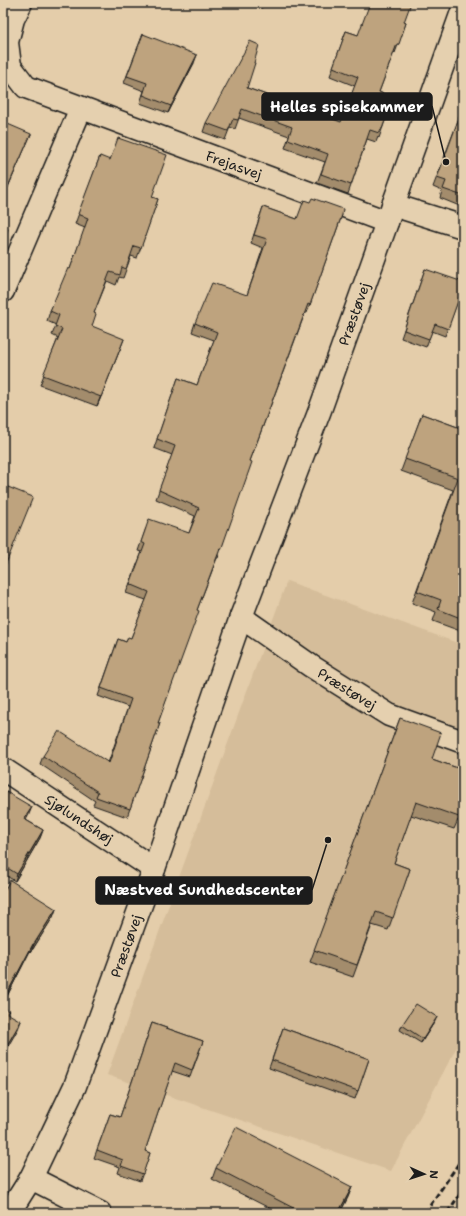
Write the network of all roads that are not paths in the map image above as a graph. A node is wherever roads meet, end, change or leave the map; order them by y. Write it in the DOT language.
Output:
graph roads {
  1 [pos="20,3"];
  2 [pos="463,9"];
  3 [pos="80,108"];
  4 [pos="390,214"];
  5 [pos="463,227"];
  6 [pos="3,291"];
  7 [pos="241,617"];
  8 [pos="463,742"];
  9 [pos="3,769"];
  10 [pos="154,869"];
  11 [pos="31,1178"];
  12 [pos="9,1213"];
  13 [pos="100,1213"];
  1 -- 3 [label="street, Frejasvej"];
  2 -- 4 [label="street, Præstøvej"];
  3 -- 4 [label="street, Frejasvej"];
  3 -- 6 [label="street"];
  4 -- 5 [label="street, Frejasvej"];
  4 -- 7 [label="street, Præstøvej"];
  7 -- 8 [label="street, Præstøvej"];
  7 -- 10 [label="street, Præstøvej"];
  9 -- 10 [label="street, Sjølundshøj"];
  10 -- 11 [label="street, Præstøvej"];
  11 -- 12 [label="street, Præstøvej"];
  11 -- 13 [label="street"];
}
